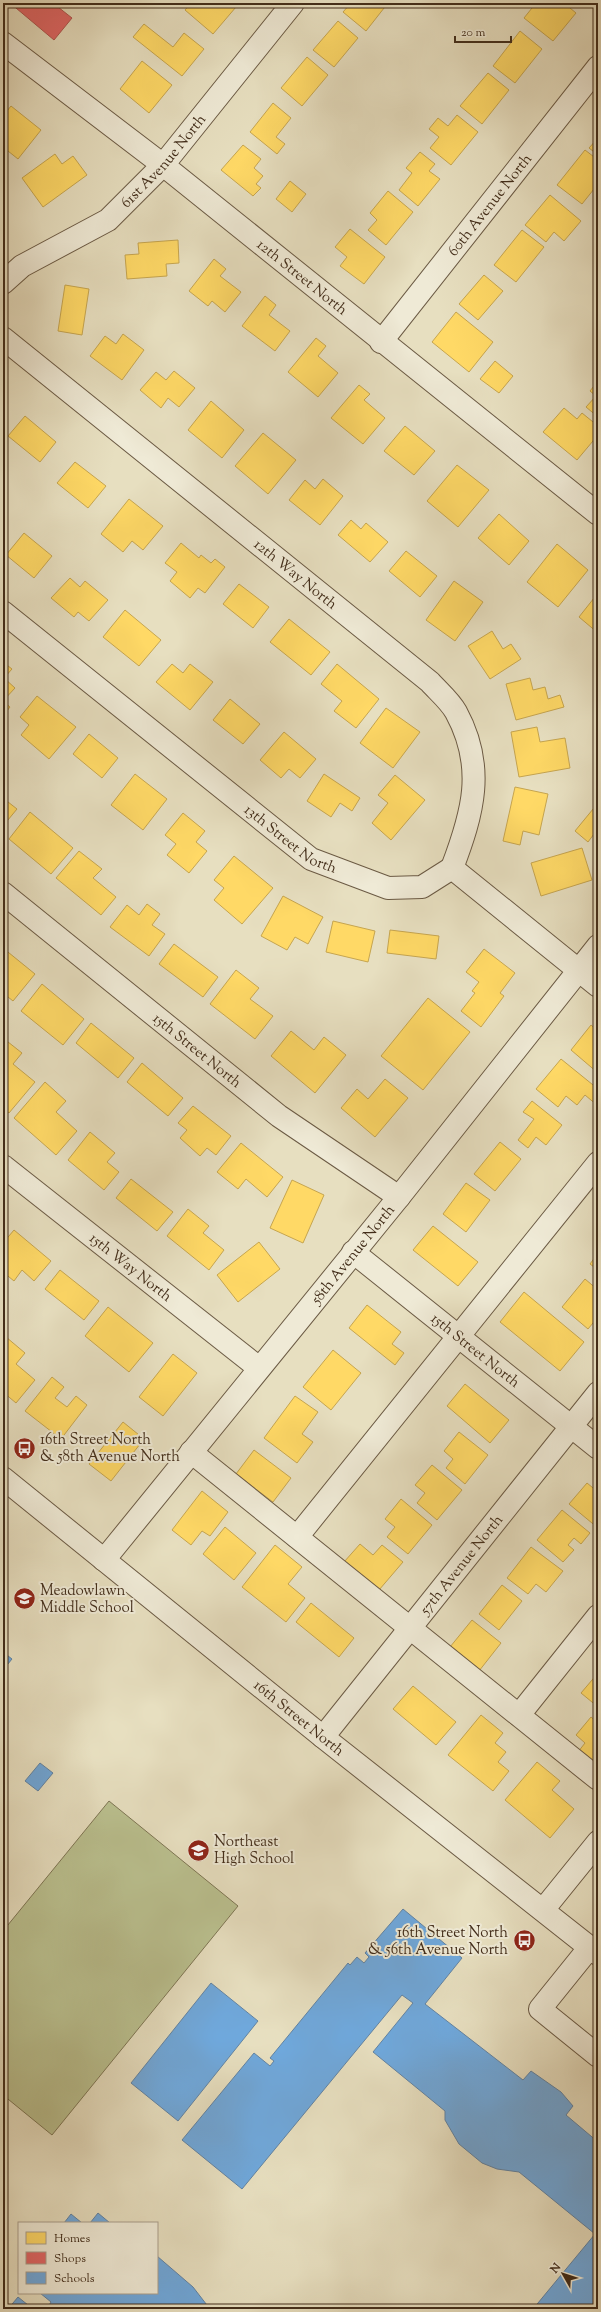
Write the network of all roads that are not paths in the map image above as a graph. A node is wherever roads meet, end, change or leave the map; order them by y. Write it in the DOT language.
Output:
graph roads {
  1 [pos="293,3"];
  2 [pos="3,43"];
  3 [pos="598,67"];
  4 [pos="163,165"];
  5 [pos="3,283"];
  6 [pos="3,338"];
  7 [pos="381,342"];
  8 [pos="597,510"];
  9 [pos="3,612"];
  10 [pos="452,868"];
  11 [pos="3,893"];
  12 [pos="598,946"];
  13 [pos="579,970"];
  14 [pos="598,986"];
  15 [pos="598,1163"];
  16 [pos="3,1166"];
  17 [pos="399,1197"];
  18 [pos="353,1252"];
  19 [pos="458,1337"];
  20 [pos="259,1368"];
  21 [pos="598,1393"];
  22 [pos="571,1426"];
  23 [pos="598,1448"];
  24 [pos="191,1452"];
  25 [pos="3,1478"];
  26 [pos="297,1537"];
  27 [pos="104,1560"];
  28 [pos="598,1616"];
  29 [pos="410,1628"];
  30 [pos="519,1715"];
  31 [pos="323,1736"];
  32 [pos="598,1779"];
  33 [pos="598,1842"];
  34 [pos="544,1910"];
  35 [pos="594,1950"];
  36 [pos="598,2056"];
  1 -- 4 [label="street, 61st Avenue North"];
  2 -- 4 [label="street, 12th Street North"];
  3 -- 7 [label="street, 60th Avenue North"];
  4 -- 5 [label="street, 61st Avenue North"];
  4 -- 7 [label="street, 12th Street North"];
  6 -- 10 [label="street, 12th Way North"];
  7 -- 8 [label="street, 12th Street North"];
  9 -- 10 [label="street, 13th Street North"];
  10 -- 13 [label="street"];
  11 -- 17 [label="street, 15th Street North"];
  12 -- 13 [label="street, 58th Avenue North"];
  13 -- 14 [label="street"];
  13 -- 17 [label="street, 58th Avenue North"];
  15 -- 19 [label="street"];
  16 -- 20 [label="street, 15th Way North"];
  17 -- 18 [label="street, 58th Avenue North"];
  18 -- 19 [label="street, 15th Street North"];
  18 -- 20 [label="street, 58th Avenue North"];
  19 -- 22 [label="street, 15th Street North"];
  19 -- 26 [label="street"];
  20 -- 24 [label="street, 58th Avenue North"];
  21 -- 22 [label="street, 57th Avenue North"];
  22 -- 23 [label="street, 15th Street North"];
  22 -- 29 [label="street, 57th Avenue North"];
  24 -- 26 [label="street"];
  24 -- 27 [label="street, 58th Avenue North"];
  25 -- 27 [label="street, 16th Street North"];
  26 -- 29 [label="street"];
  27 -- 31 [label="street, 16th Street North"];
  28 -- 30 [label="street"];
  29 -- 30 [label="street"];
  29 -- 31 [label="street, 57th Avenue North"];
  30 -- 32 [label="street"];
  31 -- 34 [label="street, 16th Street North"];
  33 -- 34 [label="street"];
  34 -- 35 [label="street, 16th Street North"];
  35 -- 36 [label="street"];
}
